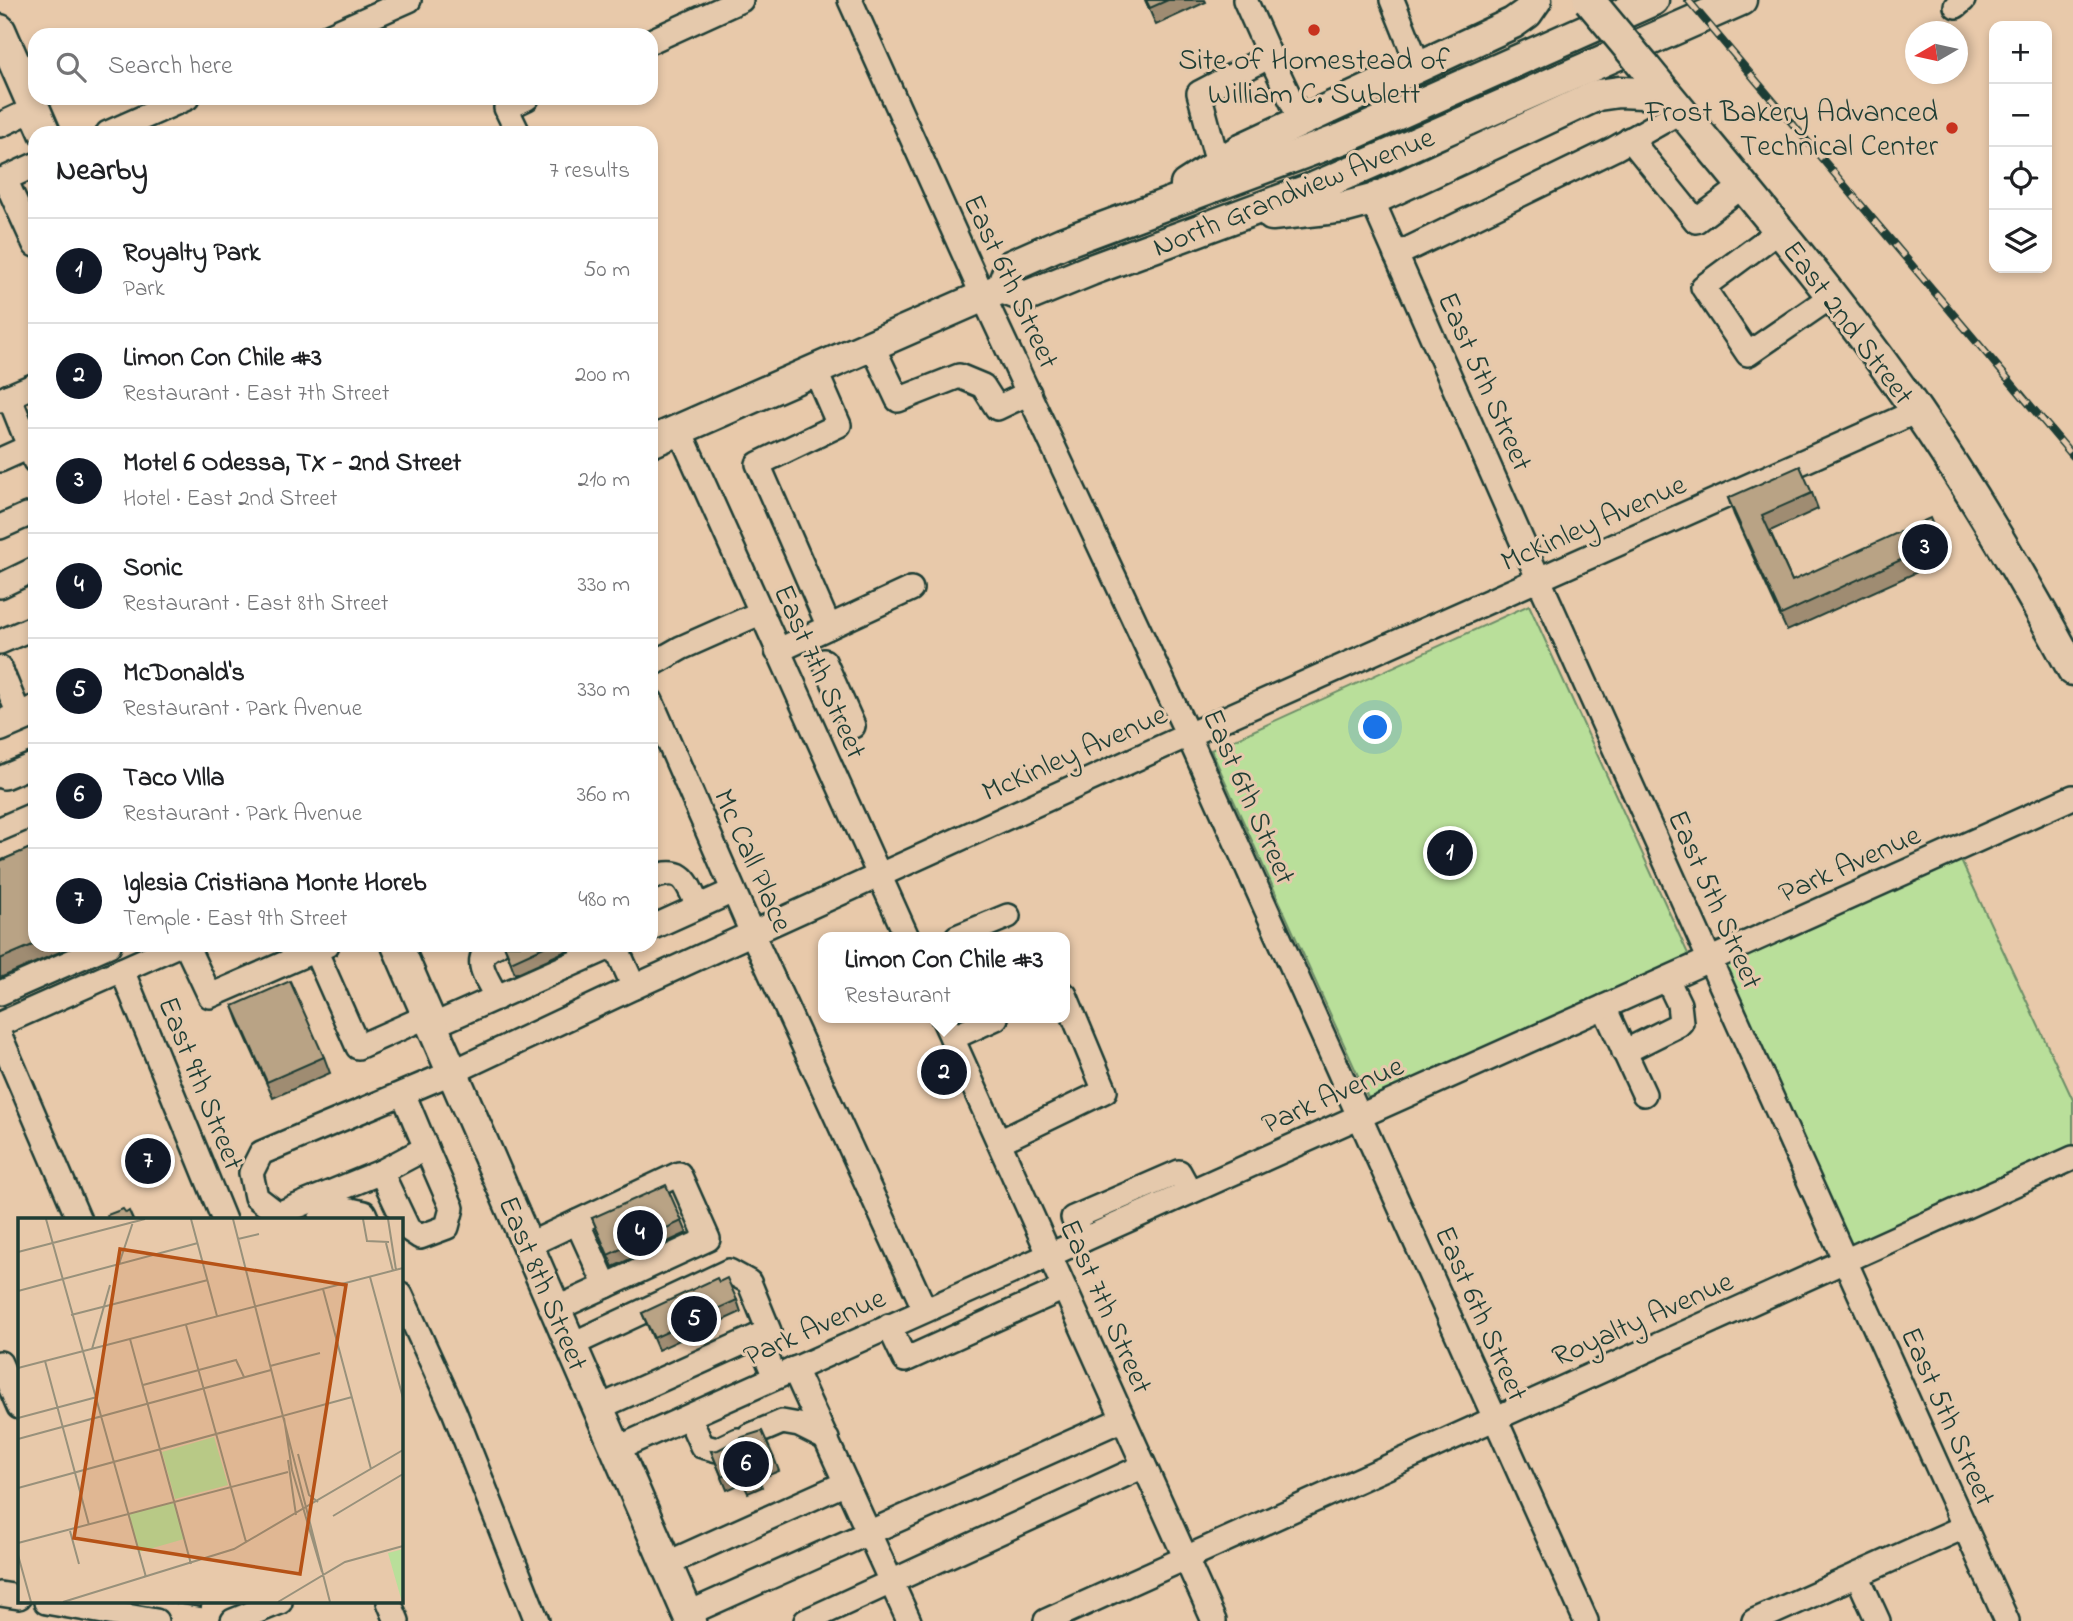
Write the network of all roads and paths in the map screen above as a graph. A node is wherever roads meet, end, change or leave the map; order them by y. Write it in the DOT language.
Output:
graph roads {
  1 [pos="409,0"];
  2 [pos="741,0"];
  3 [pos="850,0"];
  4 [pos="1245,0"];
  5 [pos="1392,0"];
  6 [pos="1536,0"];
  7 [pos="1653,0"];
  8 [pos="1741,0"];
  9 [pos="1593,12"];
  10 [pos="346,28"];
  11 [pos="1,36"];
  12 [pos="658,38"];
  13 [pos="1270,56"];
  14 [pos="1632,60"];
  15 [pos="1419,66"];
  16 [pos="28,96"];
  17 [pos="1674,102"];
  18 [pos="32,105"];
  19 [pos="171,105"];
  20 [pos="512,105"];
  21 [pos="39,121"];
  22 [pos="1301,121"];
  23 [pos="0,125"];
  24 [pos="124,126"];
  25 [pos="515,126"];
  26 [pos="1630,139"];
  27 [pos="1218,164"];
  28 [pos="28,168"];
  29 [pos="3,180"];
  30 [pos="1744,185"];
  31 [pos="1372,200"];
  32 [pos="1140,215"];
  33 [pos="1223,220"];
  34 [pos="1780,230"];
  35 [pos="28,231"];
  36 [pos="1396,255"];
  37 [pos="992,292"];
  38 [pos="1832,296"];
  39 [pos="872,345"];
  40 [pos="815,370"];
  41 [pos="28,388"];
  42 [pos="1029,393"];
  43 [pos="4,398"];
  44 [pos="1917,411"];
  45 [pos="659,436"];
  46 [pos="28,446"];
  47 [pos="28,455"];
  48 [pos="0,460"];
  49 [pos="28,520"];
  50 [pos="0,527"];
  51 [pos="28,572"];
  52 [pos="1539,580"];
  53 [pos="0,586"];
  54 [pos="911,589"];
  55 [pos="760,613"];
  56 [pos="829,627"];
  57 [pos="28,631"];
  58 [pos="0,642"];
  59 [pos="777,651"];
  60 [pos="658,661"];
  61 [pos="824,661"];
  62 [pos="0,668"];
  63 [pos="2073,670"];
  64 [pos="840,697"];
  65 [pos="806,715"];
  66 [pos="658,717"];
  67 [pos="18,718"];
  68 [pos="853,726"];
  69 [pos="1188,735"];
  70 [pos="28,766"];
  71 [pos="1,774"];
  72 [pos="2073,797"];
  73 [pos="28,817"];
  74 [pos="0,829"];
  75 [pos="658,876"];
  76 [pos="879,876"];
  77 [pos="733,891"];
  78 [pos="698,906"];
  79 [pos="1008,916"];
  80 [pos="658,925"];
  81 [pos="904,932"];
  82 [pos="969,932"];
  83 [pos="752,933"];
  84 [pos="92,952"];
  85 [pos="109,952"];
  86 [pos="156,952"];
  87 [pos="189,952"];
  88 [pos="312,952"];
  89 [pos="323,952"];
  90 [pos="400,952"];
  91 [pos="484,952"];
  92 [pos="599,952"];
  93 [pos="618,952"];
  94 [pos="1709,960"];
  95 [pos="47,972"];
  96 [pos="118,972"];
  97 [pos="1667,979"];
  98 [pos="634,986"];
  99 [pos="1,993"];
  100 [pos="60,998"];
  101 [pos="497,998"];
  102 [pos="1070,1007"];
  103 [pos="1604,1007"];
  104 [pos="430,1021"];
  105 [pos="972,1023"];
  106 [pos="4,1026"];
  107 [pos="947,1028"];
  108 [pos="1625,1052"];
  109 [pos="453,1072"];
  110 [pos="403,1093"];
  111 [pos="1644,1094"];
  112 [pos="1359,1116"];
  113 [pos="999,1142"];
  114 [pos="419,1151"];
  115 [pos="2073,1158"];
  116 [pos="381,1172"];
  117 [pos="318,1210"];
  118 [pos="78,1218"];
  119 [pos="222,1218"];
  120 [pos="366,1218"];
  121 [pos="577,1222"];
  122 [pos="528,1245"];
  123 [pos="1049,1255"];
  124 [pos="1844,1261"];
  125 [pos="606,1286"];
  126 [pos="1064,1288"];
  127 [pos="402,1296"];
  128 [pos="556,1309"];
  129 [pos="925,1310"];
  130 [pos="889,1326"];
  131 [pos="758,1336"];
  132 [pos="572,1345"];
  133 [pos="0,1363"];
  134 [pos="785,1373"];
  135 [pos="18,1405"];
  136 [pos="598,1408"];
  137 [pos="689,1417"];
  138 [pos="1495,1418"];
  139 [pos="1123,1419"];
  140 [pos="827,1440"];
  141 [pos="616,1448"];
  142 [pos="1144,1466"];
  143 [pos="846,1483"];
  144 [pos="1964,1527"];
  145 [pos="869,1534"];
  146 [pos="1185,1558"];
  147 [pos="666,1564"];
  148 [pos="1857,1575"];
  149 [pos="891,1582"];
  150 [pos="0,1594"];
  151 [pos="18,1597"];
  152 [pos="59,1604"];
  153 [pos="274,1604"];
  154 [pos="390,1604"];
  155 [pos="109,1612"];
  156 [pos="244,1615"];
  157 [pos="689,1617"];
  158 [pos="1055,1619"];
  159 [pos="156,1621"];
  160 [pos="397,1621"];
  161 [pos="537,1621"];
  162 [pos="806,1621"];
  163 [pos="909,1621"];
  164 [pos="1214,1621"];
  165 [pos="1586,1621"];
  166 [pos="1754,1621"];
  167 [pos="1878,1621"];
  168 [pos="2007,1621"];
  1 -- 10 [label="street"];
  2 -- 12 [label="street"];
  3 -- 37 [label="street, East 6th Street"];
  4 -- 13 [label="street"];
  5 -- 15 [label="street"];
  6 -- 15 [label="main road"];
  7 -- 9 [label="main road, North Grandview Avenue"];
  8 -- 14 [label="main road, North Grandview Avenue"];
  9 -- 14 [label="main road, East 2nd Street, bridge"];
  9 -- 32 [label="main road, North Grandview Avenue"];
  11 -- 16 [label="main road"];
  13 -- 22 [label="street"];
  13 -- 27 [label="street"];
  14 -- 17 [label="main road, East 2nd Street"];
  14 -- 33 [label="main road, North Grandview Avenue"];
  15 -- 22 [label="main road"];
  17 -- 26 [label="street"];
  17 -- 30 [label="main road, East 2nd Street"];
  17 -- 31 [label="main road"];
  18 -- 21 [label="main road"];
  19 -- 24 [label="street"];
  20 -- 25 [label="street"];
  21 -- 23 [label="street"];
  22 -- 27 [label="main road"];
  26 -- 30 [label="street"];
  26 -- 36 [label="street"];
  27 -- 32 [label="main road"];
  28 -- 29 [label="street"];
  29 -- 35 [label="street"];
  30 -- 34 [label="main road, East 2nd Street"];
  31 -- 33 [label="main road"];
  31 -- 36 [label="street, East 5th Street"];
  32 -- 37 [label="main road, North Grandview Avenue"];
  33 -- 37 [label="main road, North Grandview Avenue"];
  34 -- 38 [label="main road, East 2nd Street"];
  34 -- 38 [label="street"];
  36 -- 52 [label="street, East 5th Street"];
  37 -- 39 [label="main road"];
  37 -- 42 [label="street, East 6th Street"];
  38 -- 44 [label="main road, East 2nd Street"];
  39 -- 40 [label="main road"];
  39 -- 42 [label="street"];
  40 -- 45 [label="main road"];
  40 -- 56 [label="street"];
  41 -- 43 [label="street"];
  42 -- 69 [label="street, East 6th Street"];
  43 -- 46 [label="street"];
  44 -- 52 [label="street, McKinley Avenue"];
  44 -- 63 [label="main road, East 2nd Street"];
  45 -- 55 [label="street, East 7th Street"];
  47 -- 48 [label="street"];
  49 -- 50 [label="street"];
  51 -- 53 [label="street"];
  52 -- 69 [label="street, McKinley Avenue"];
  52 -- 94 [label="street, East 5th Street"];
  54 -- 56 [label="street"];
  55 -- 59 [label="street, East 7th Street"];
  55 -- 60 [label="street"];
  56 -- 59 [label="street"];
  57 -- 58 [label="street"];
  59 -- 65 [label="street, East 7th Street"];
  61 -- 64 [label="street"];
  62 -- 67 [label="street"];
  64 -- 65 [label="street"];
  64 -- 68 [label="street"];
  65 -- 76 [label="street, East 7th Street"];
  66 -- 77 [label="street, Mc Call Place"];
  69 -- 76 [label="street, McKinley Avenue"];
  69 -- 112 [label="street, East 6th Street"];
  70 -- 71 [label="street"];
  72 -- 94 [label="street, Park Avenue"];
  73 -- 74 [label="street"];
  75 -- 78 [label="street"];
  76 -- 81 [label="street, East 7th Street"];
  76 -- 83 [label="street, McKinley Avenue"];
  77 -- 78 [label="street"];
  77 -- 83 [label="street, Mc Call Place"];
  78 -- 80 [label="street"];
  79 -- 82 [label="street"];
  83 -- 98 [label="street, McKinley Avenue"];
  83 -- 129 [label="street, Mc Call Place"];
  84 -- 95 [label="street"];
  85 -- 96 [label="street, East 9th Street"];
  86 -- 96 [label="street"];
  87 -- 88 [label="street"];
  89 -- 104 [label="street"];
  90 -- 104 [label="main road, East 8th Street"];
  91 -- 101 [label="street"];
  92 -- 101 [label="street"];
  93 -- 98 [label="street"];
  94 -- 97 [label="street, Park Avenue"];
  94 -- 124 [label="street, East 5th Street"];
  95 -- 99 [label="street"];
  95 -- 100 [label="street"];
  96 -- 100 [label="street"];
  96 -- 119 [label="street, East 9th Street"];
  97 -- 103 [label="street, Park Avenue"];
  97 -- 108 [label="street"];
  98 -- 109 [label="street, McKinley Avenue"];
  99 -- 106 [label="street"];
  100 -- 106 [label="street"];
  101 -- 104 [label="street"];
  102 -- 113 [label="street"];
  103 -- 108 [label="street"];
  103 -- 112 [label="street, Park Avenue"];
  104 -- 109 [label="main road, East 8th Street"];
  105 -- 107 [label="street"];
  106 -- 118 [label="street"];
  107 -- 113 [label="street, East 7th Street"];
  108 -- 111 [label="street"];
  109 -- 110 [label="street, McKinley Avenue"];
  109 -- 122 [label="main road, East 8th Street"];
  110 -- 114 [label="street"];
  110 -- 117 [label="street, McKinley Avenue"];
  112 -- 123 [label="street, Park Avenue"];
  112 -- 138 [label="street, East 6th Street"];
  113 -- 123 [label="street, East 7th Street"];
  114 -- 116 [label="street"];
  114 -- 116 [label="street"];
  114 -- 117 [label="street"];
  115 -- 124 [label="street, Royalty Avenue"];
  116 -- 117 [label="street"];
  117 -- 120 [label="street"];
  121 -- 122 [label="street"];
  121 -- 125 [label="street"];
  121 -- 125 [label="street"];
  122 -- 128 [label="main road, East 8th Street"];
  123 -- 126 [label="street, East 7th Street"];
  123 -- 129 [label="street, Park Avenue"];
  124 -- 138 [label="street, Royalty Avenue"];
  124 -- 144 [label="street, East 5th Street"];
  125 -- 128 [label="street"];
  126 -- 130 [label="street"];
  126 -- 139 [label="street, East 7th Street"];
  127 -- 161 [label="street"];
  128 -- 132 [label="main road, East 8th Street"];
  129 -- 130 [label="street, Park Avenue"];
  130 -- 134 [label="street, Park Avenue"];
  131 -- 132 [label="street"];
  131 -- 134 [label="street"];
  131 -- 136 [label="street"];
  132 -- 136 [label="main road, East 8th Street"];
  133 -- 135 [label="street"];
  134 -- 137 [label="street, Park Avenue"];
  134 -- 140 [label="street"];
  136 -- 141 [label="main road, East 8th Street"];
  137 -- 140 [label="street"];
  137 -- 141 [label="street, Park Avenue"];
  138 -- 146 [label="street, Royalty Avenue"];
  138 -- 165 [label="street, East 6th Street"];
  139 -- 142 [label="street, East 7th Street"];
  139 -- 145 [label="street"];
  140 -- 143 [label="street"];
  141 -- 147 [label="main road, East 8th Street"];
  142 -- 146 [label="street, East 7th Street"];
  142 -- 149 [label="street"];
  143 -- 145 [label="street"];
  143 -- 147 [label="street"];
  144 -- 148 [label="street"];
  144 -- 168 [label="street, East 5th Street"];
  145 -- 149 [label="street"];
  145 -- 157 [label="street"];
  146 -- 158 [label="street, Royalty Avenue"];
  146 -- 164 [label="street, East 7th Street"];
  147 -- 157 [label="main road, East 8th Street"];
  148 -- 166 [label="street"];
  148 -- 167 [label="street"];
  149 -- 162 [label="street"];
  149 -- 163 [label="street"];
  150 -- 151 [label="street"];
  152 -- 155 [label="street"];
  153 -- 156 [label="street"];
  154 -- 160 [label="street"];
  155 -- 159 [label="street"];
}
